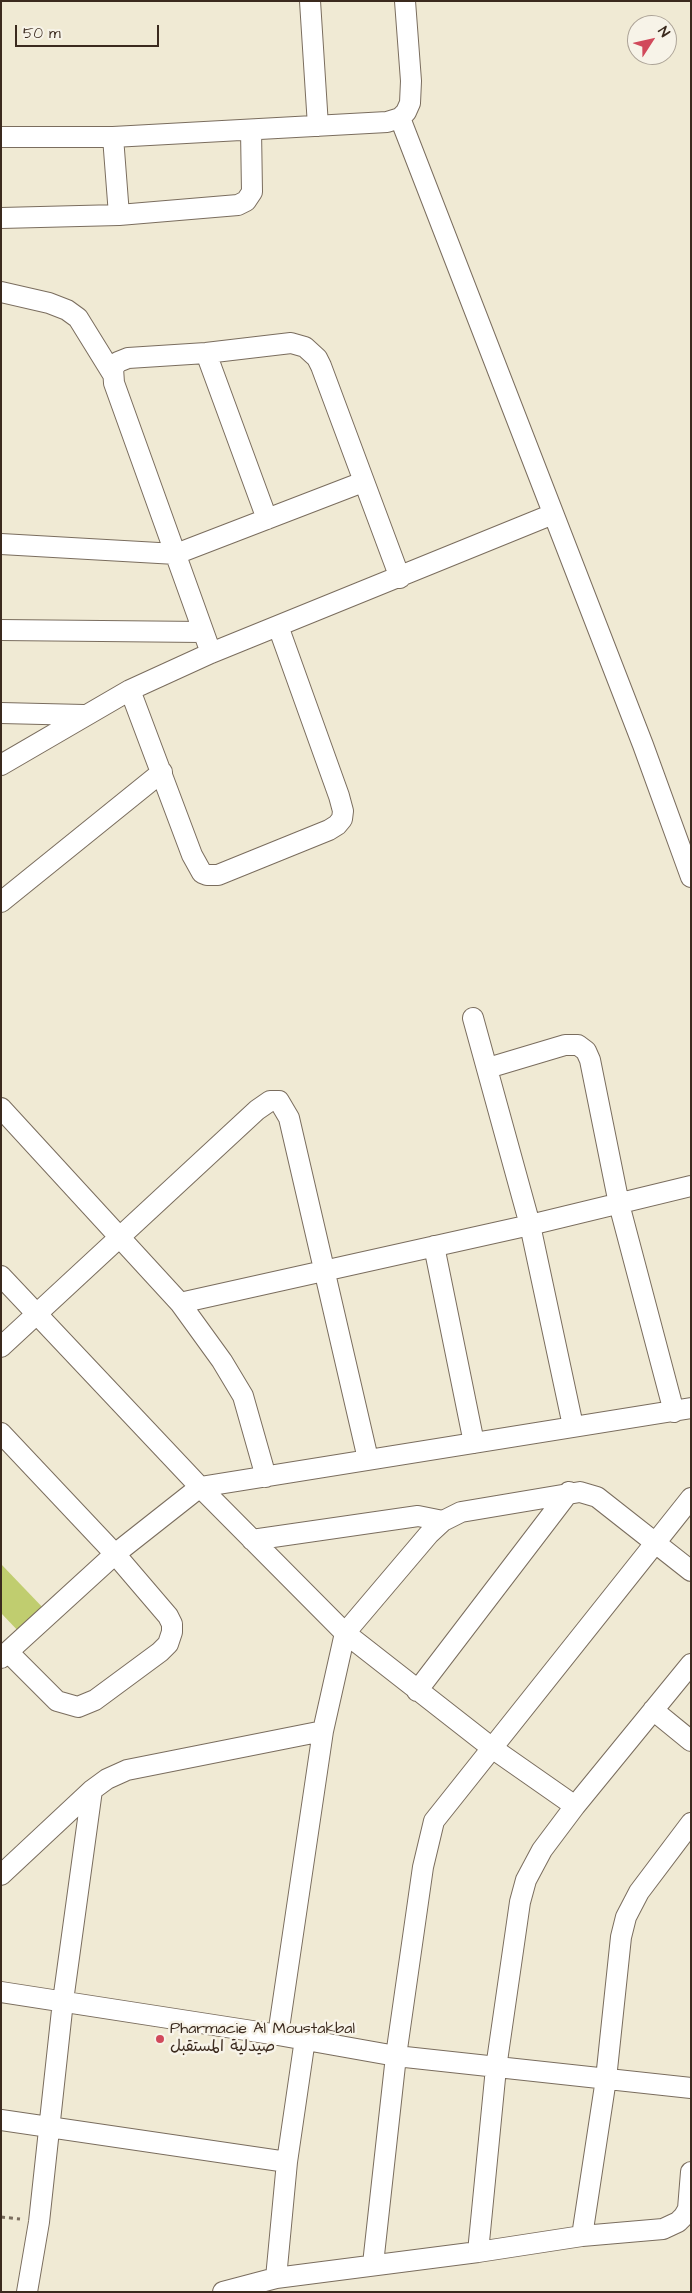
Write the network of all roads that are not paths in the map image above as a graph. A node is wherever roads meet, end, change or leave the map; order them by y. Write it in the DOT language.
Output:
graph roads {
  1 [pos="310,1"];
  2 [pos="405,1"];
  3 [pos="400,118"];
  4 [pos="318,126"];
  5 [pos="251,130"];
  6 [pos="113,137"];
  7 [pos="1,138"];
  8 [pos="119,215"];
  9 [pos="1,218"];
  10 [pos="1,292"];
  11 [pos="206,353"];
  12 [pos="112,373"];
  13 [pos="363,482"];
  14 [pos="553,514"];
  15 [pos="267,518"];
  16 [pos="1,544"];
  17 [pos="176,554"];
  18 [pos="400,578"];
  19 [pos="278,626"];
  20 [pos="1,630"];
  21 [pos="202,632"];
  22 [pos="211,652"];
  23 [pos="130,690"];
  24 [pos="1,713"];
  25 [pos="85,715"];
  26 [pos="1,765"];
  27 [pos="162,772"];
  28 [pos="691,877"];
  29 [pos="1,902"];
  30 [pos="473,1018"];
  31 [pos="488,1068"];
  32 [pos="1,1108"];
  33 [pos="691,1186"];
  34 [pos="619,1204"];
  35 [pos="530,1225"];
  36 [pos="121,1236"];
  37 [pos="434,1246"];
  38 [pos="325,1272"];
  39 [pos="1,1276"];
  40 [pos="180,1302"];
  41 [pos="37,1314"];
  42 [pos="1,1347"];
  43 [pos="682,1410"];
  44 [pos="573,1426"];
  45 [pos="1,1433"];
  46 [pos="474,1442"];
  47 [pos="368,1459"];
  48 [pos="266,1477"];
  49 [pos="200,1487"];
  50 [pos="568,1492"];
  51 [pos="691,1498"];
  52 [pos="443,1521"];
  53 [pos="252,1540"];
  54 [pos="654,1543"];
  55 [pos="115,1554"];
  56 [pos="691,1572"];
  57 [pos="345,1633"];
  58 [pos="5,1655"];
  59 [pos="691,1664"];
  60 [pos="417,1691"];
  61 [pos="653,1710"];
  62 [pos="323,1731"];
  63 [pos="691,1741"];
  64 [pos="492,1748"];
  65 [pos="92,1790"];
  66 [pos="575,1806"];
  67 [pos="691,1823"];
  68 [pos="1,1875"];
  69 [pos="1,1992"];
  70 [pos="63,2002"];
  71 [pos="278,2035"];
  72 [pos="304,2039"];
  73 [pos="396,2056"];
  74 [pos="496,2068"];
  75 [pos="606,2079"];
  76 [pos="691,2088"];
  77 [pos="1,2120"];
  78 [pos="49,2125"];
  79 [pos="287,2162"];
  80 [pos="691,2172"];
  81 [pos="582,2236"];
  82 [pos="478,2252"];
  83 [pos="373,2264"];
  84 [pos="276,2278"];
  85 [pos="27,2292"];
  86 [pos="223,2292"];
  1 -- 4 [label="street"];
  2 -- 3 [label="street"];
  3 -- 4 [label="street"];
  3 -- 14 [label="street"];
  4 -- 5 [label="street"];
  5 -- 6 [label="street"];
  5 -- 8 [label="street"];
  6 -- 7 [label="street"];
  6 -- 8 [label="street"];
  8 -- 9 [label="street"];
  10 -- 12 [label="street"];
  11 -- 12 [label="street"];
  11 -- 13 [label="street"];
  11 -- 15 [label="street"];
  12 -- 17 [label="street"];
  13 -- 15 [label="street"];
  13 -- 18 [label="street"];
  14 -- 18 [label="street"];
  14 -- 28 [label="street"];
  15 -- 17 [label="street"];
  16 -- 17 [label="street"];
  17 -- 21 [label="street"];
  18 -- 19 [label="street"];
  19 -- 22 [label="street"];
  19 -- 27 [label="street"];
  20 -- 21 [label="street"];
  21 -- 22 [label="street"];
  22 -- 23 [label="street"];
  23 -- 25 [label="street"];
  23 -- 27 [label="street"];
  24 -- 25 [label="street"];
  25 -- 26 [label="street"];
  27 -- 29 [label="street"];
  30 -- 31 [label="street"];
  31 -- 34 [label="street"];
  31 -- 35 [label="street"];
  32 -- 36 [label="street"];
  33 -- 34 [label="street"];
  34 -- 35 [label="street"];
  34 -- 43 [label="street"];
  35 -- 37 [label="street"];
  35 -- 44 [label="street"];
  36 -- 38 [label="street"];
  36 -- 40 [label="street"];
  36 -- 41 [label="street"];
  37 -- 38 [label="street"];
  37 -- 46 [label="street"];
  38 -- 40 [label="street"];
  38 -- 47 [label="street"];
  39 -- 41 [label="street"];
  40 -- 48 [label="street"];
  41 -- 42 [label="street"];
  41 -- 49 [label="street"];
  43 -- 44 [label="street"];
  44 -- 46 [label="street"];
  45 -- 55 [label="street"];
  46 -- 47 [label="street"];
  47 -- 48 [label="street"];
  48 -- 49 [label="street"];
  49 -- 53 [label="street"];
  49 -- 55 [label="street"];
  50 -- 52 [label="street"];
  50 -- 54 [label="street"];
  50 -- 60 [label="street"];
  51 -- 54 [label="street"];
  52 -- 53 [label="street"];
  52 -- 57 [label="street"];
  53 -- 57 [label="street"];
  54 -- 56 [label="street"];
  54 -- 64 [label="street"];
  55 -- 58 [label="street"];
  55 -- 58 [label="street"];
  57 -- 60 [label="street"];
  57 -- 62 [label="street"];
  59 -- 61 [label="street"];
  60 -- 64 [label="street"];
  61 -- 63 [label="street"];
  61 -- 66 [label="street"];
  62 -- 65 [label="street"];
  62 -- 71 [label="street"];
  64 -- 66 [label="street"];
  64 -- 73 [label="street"];
  65 -- 68 [label="street"];
  65 -- 70 [label="street"];
  66 -- 74 [label="street"];
  67 -- 75 [label="street"];
  69 -- 70 [label="street"];
  70 -- 71 [label="street"];
  70 -- 78 [label="street"];
  71 -- 72 [label="street"];
  72 -- 73 [label="street"];
  72 -- 79 [label="street"];
  73 -- 74 [label="street"];
  73 -- 83 [label="street"];
  74 -- 75 [label="street"];
  74 -- 82 [label="street"];
  75 -- 76 [label="street"];
  75 -- 81 [label="street"];
  77 -- 78 [label="street"];
  78 -- 79 [label="street"];
  78 -- 85 [label="street"];
  79 -- 84 [label="street"];
  80 -- 81 [label="street"];
  81 -- 82 [label="street"];
  82 -- 83 [label="street"];
  83 -- 84 [label="street"];
  84 -- 86 [label="street"];
}
